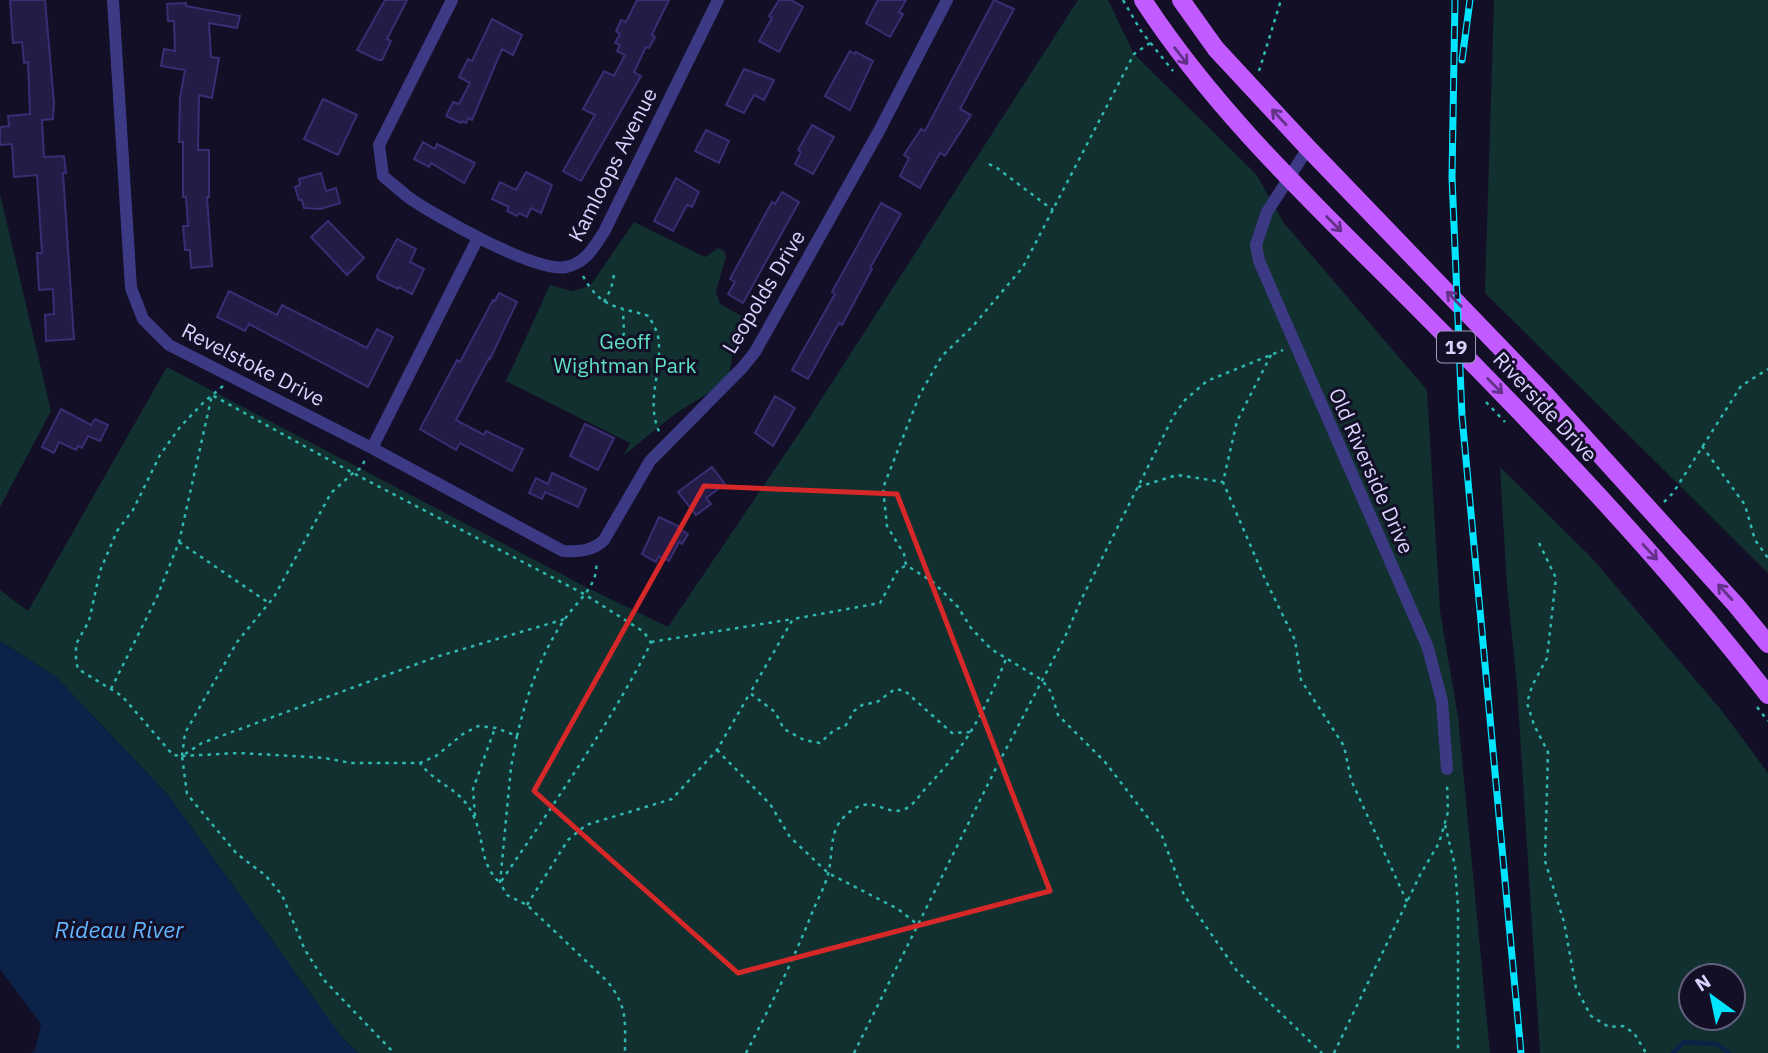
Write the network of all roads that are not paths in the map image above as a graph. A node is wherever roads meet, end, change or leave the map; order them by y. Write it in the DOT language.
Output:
graph roads {
  1 [pos="113,0"];
  2 [pos="452,0"];
  3 [pos="718,0"];
  4 [pos="947,0"];
  5 [pos="1143,0"];
  6 [pos="1181,0"];
  7 [pos="1308,148"];
  8 [pos="1289,179"];
  9 [pos="478,238"];
  10 [pos="372,448"];
  11 [pos="561,550"];
  12 [pos="1768,644"];
  13 [pos="1759,697"];
  14 [pos="1447,769"];
  1 -- 10 [label="street, Revelstoke Drive"];
  2 -- 9 [label="street, Kamloops Avenue"];
  3 -- 9 [label="street, Kamloops Avenue"];
  4 -- 11 [label="street, Leopolds Drive"];
  5 -- 8 [label="main road, Riverside Drive / 19, one-way"];
  7 -- 6 [label="main road, Riverside Drive / 19, one-way"];
  7 -- 8 [label="street, Old Riverside Drive"];
  12 -- 7 [label="main road, Riverside Drive / 19, one-way"];
  8 -- 13 [label="main road, Riverside Drive / 19, one-way"];
  8 -- 14 [label="street, Old Riverside Drive"];
  9 -- 10 [label="street"];
  10 -- 11 [label="street, Revelstoke Drive"];
}
